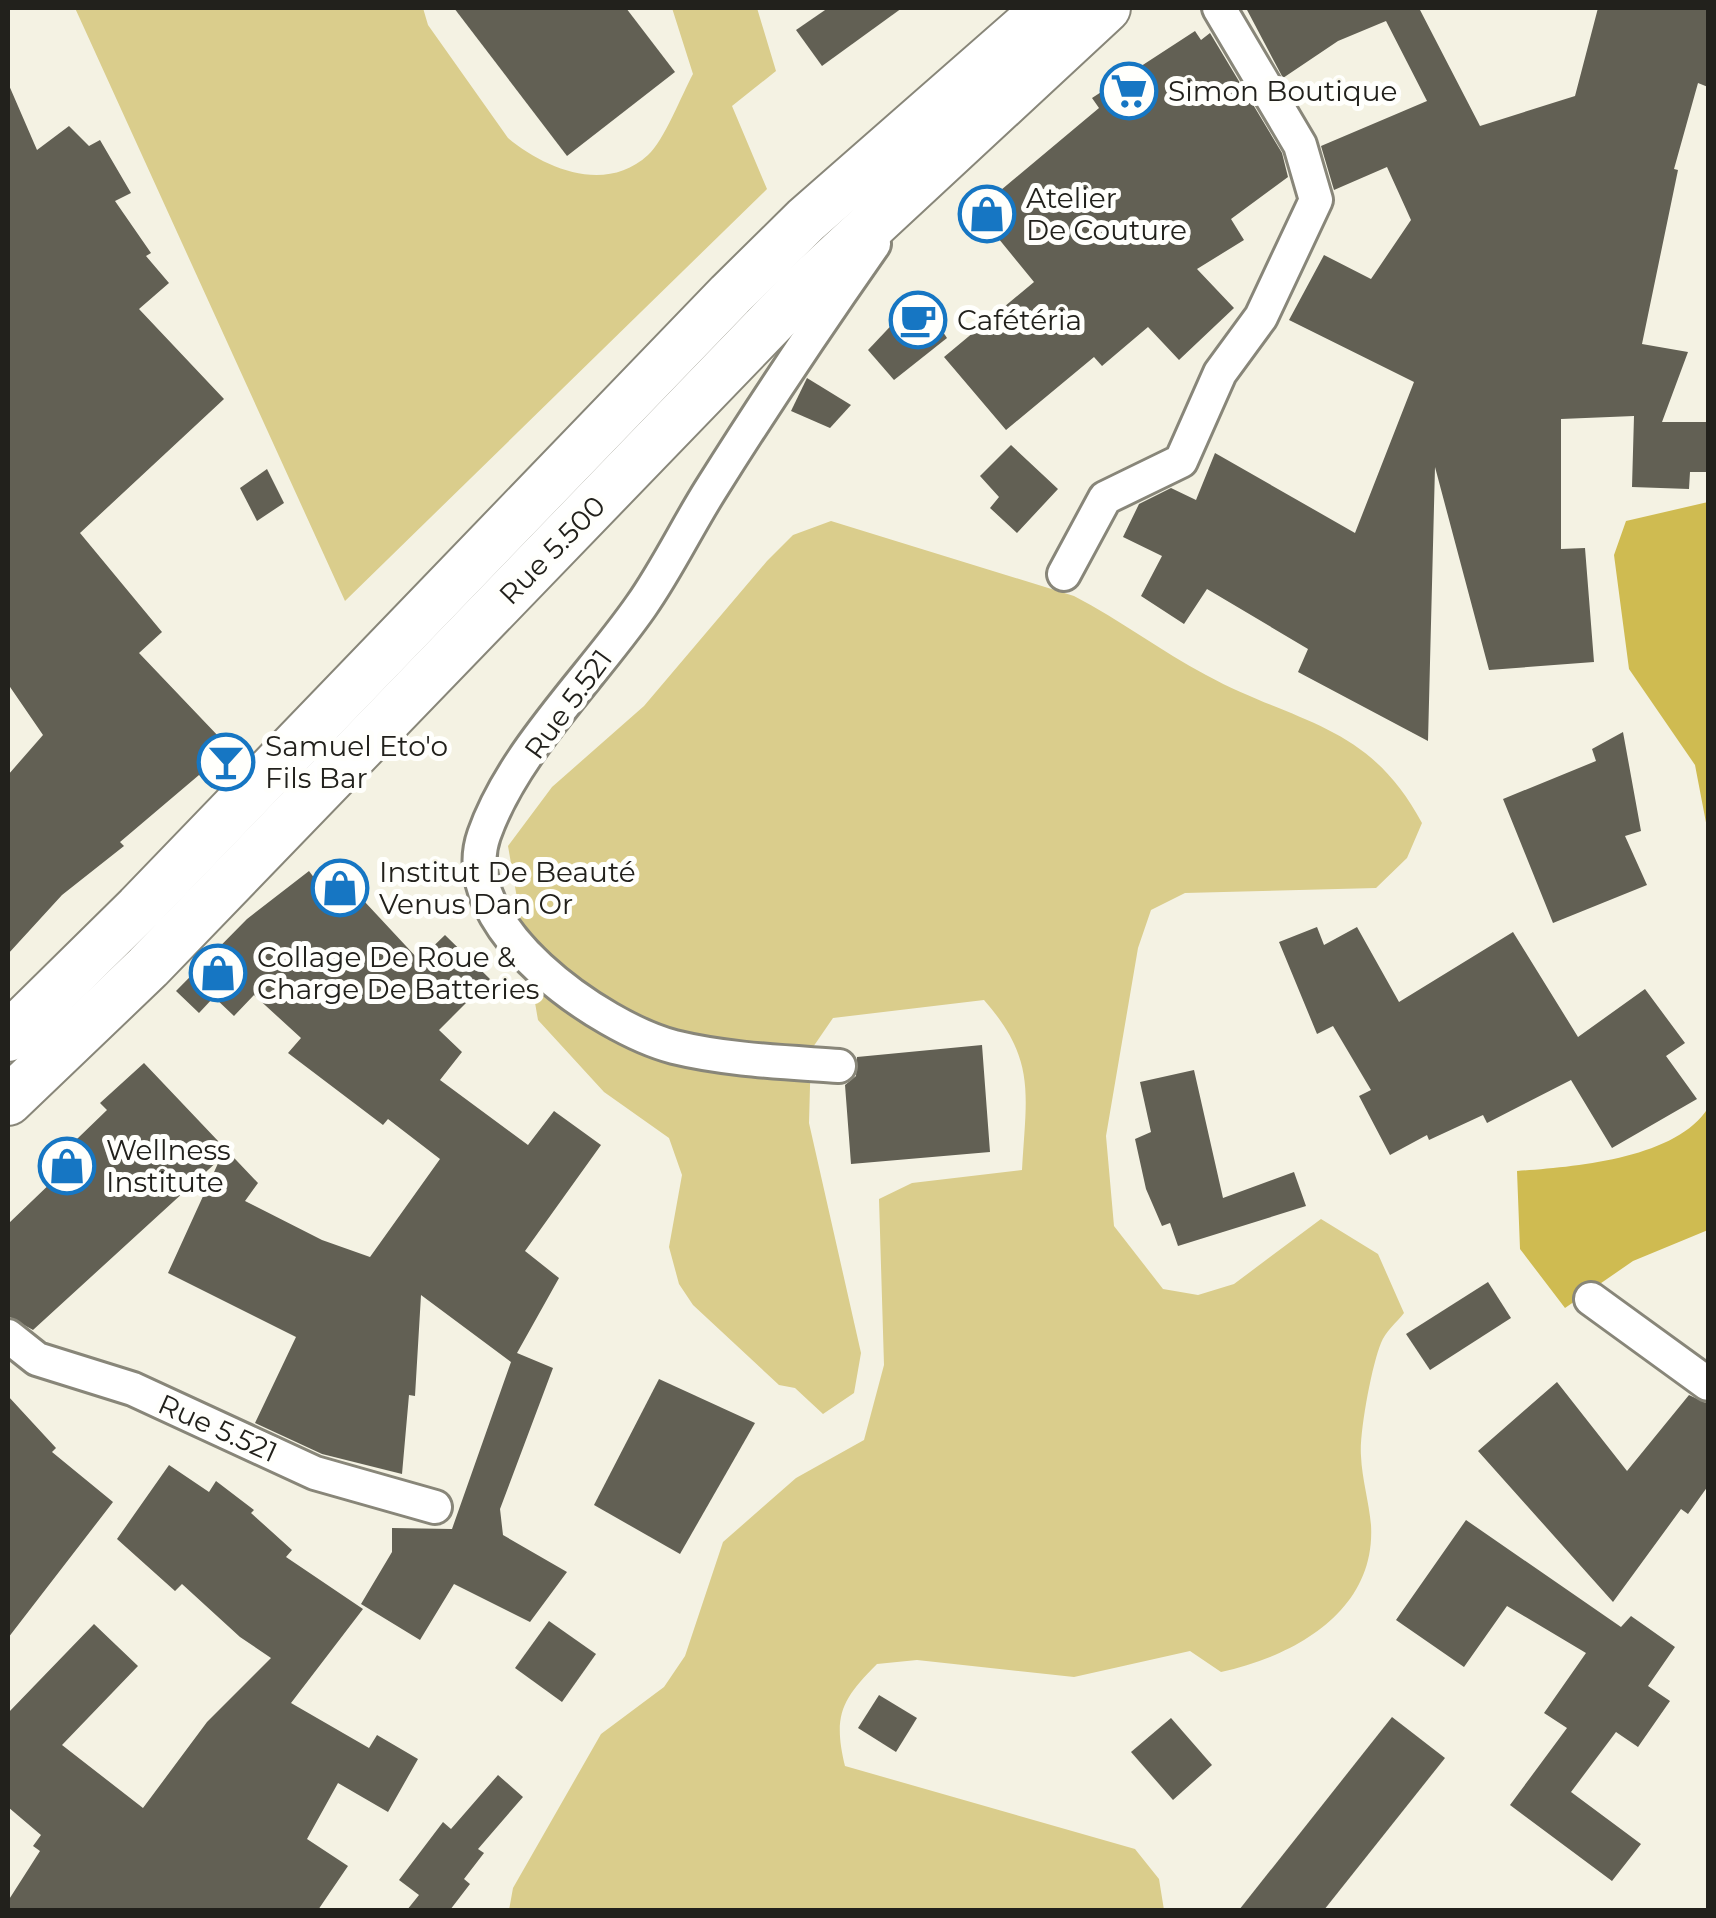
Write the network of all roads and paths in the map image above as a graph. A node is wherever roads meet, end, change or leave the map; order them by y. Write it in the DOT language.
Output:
graph roads {
  1 [pos="1048,8"];
  2 [pos="1106,8"];
  3 [pos="1219,8"];
  4 [pos="920,179"];
  5 [pos="1064,574"];
  6 [pos="8,1037"];
  7 [pos="839,1066"];
  8 [pos="8,1101"];
  9 [pos="1591,1298"];
  10 [pos="8,1336"];
  11 [pos="1708,1384"];
  12 [pos="435,1507"];
  1 -- 6 [label="main road, Rue 5.500"];
  2 -- 4 [label="main road, Rue 5.500"];
  3 -- 5 [label="street"];
  4 -- 7 [label="street, Rue 5.521"];
  4 -- 8 [label="main road, Rue 5.500"];
  9 -- 11 [label="street"];
  10 -- 12 [label="street, Rue 5.521"];
}
